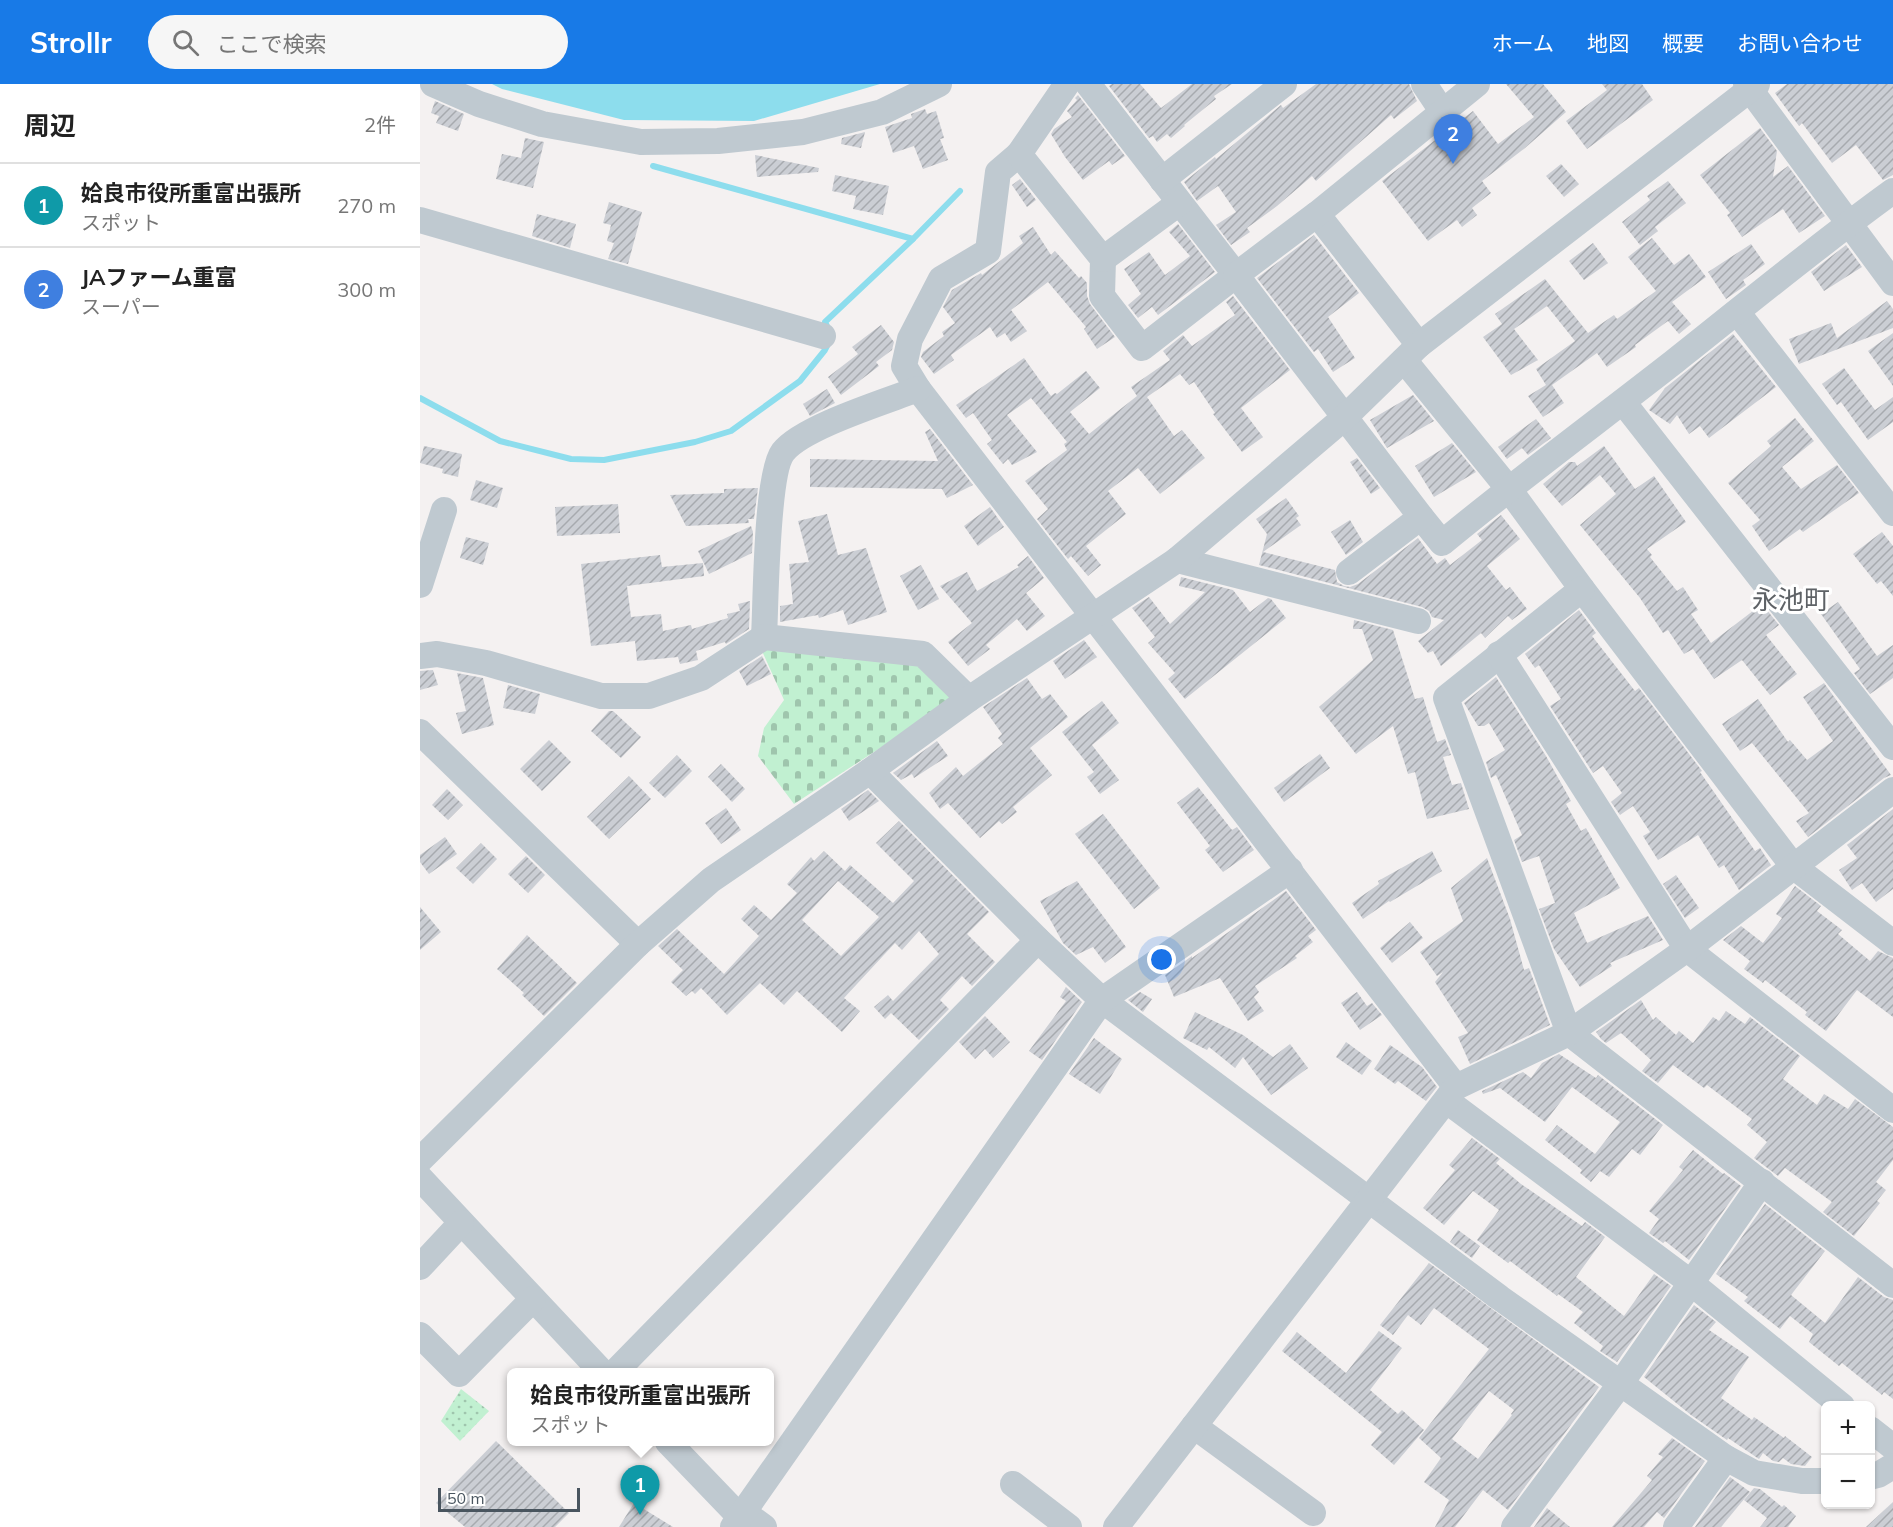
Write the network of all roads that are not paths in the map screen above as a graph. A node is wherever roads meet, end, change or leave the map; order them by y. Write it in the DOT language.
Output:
graph roads {
  1 [pos="433,84"];
  2 [pos="939,84"];
  3 [pos="1068,84"];
  4 [pos="1088,84"];
  5 [pos="1284,84"];
  6 [pos="1424,84"];
  7 [pos="1477,84"];
  8 [pos="1751,86"];
  9 [pos="1442,111"];
  10 [pos="1019,154"];
  11 [pos="1162,180"];
  12 [pos="1893,190"];
  13 [pos="1179,203"];
  14 [pos="1317,214"];
  15 [pos="420,222"];
  16 [pos="1848,223"];
  17 [pos="1103,259"];
  18 [pos="1236,276"];
  19 [pos="1893,283"];
  20 [pos="1737,312"];
  21 [pos="823,336"];
  22 [pos="1412,352"];
  23 [pos="918,388"];
  24 [pos="1623,402"];
  25 [pos="1344,418"];
  26 [pos="1508,488"];
  27 [pos="444,510"];
  28 [pos="1893,513"];
  29 [pos="1421,517"];
  30 [pos="1176,560"];
  31 [pos="1348,572"];
  32 [pos="420,585"];
  33 [pos="1582,589"];
  34 [pos="1092,615"];
  35 [pos="1418,621"];
  36 [pos="764,637"];
  37 [pos="1499,654"];
  38 [pos="420,656"];
  39 [pos="969,699"];
  40 [pos="420,732"];
  41 [pos="1893,747"];
  42 [pos="870,771"];
  43 [pos="1893,790"];
  44 [pos="1793,866"];
  45 [pos="1290,870"];
  46 [pos="1038,940"];
  47 [pos="1893,943"];
  48 [pos="638,944"];
  49 [pos="1687,949"];
  50 [pos="1102,1000"];
  51 [pos="1569,1033"];
  52 [pos="1452,1094"];
  53 [pos="1893,1110"];
  54 [pos="420,1160"];
  55 [pos="420,1178"];
  56 [pos="1762,1182"];
  57 [pos="1368,1200"];
  58 [pos="461,1223"];
  59 [pos="420,1267"];
  60 [pos="1690,1282"];
  61 [pos="1893,1285"];
  62 [pos="533,1299"];
  63 [pos="425,1349"];
  64 [pos="598,1368"];
  65 [pos="619,1368"];
  66 [pos="1621,1383"];
  67 [pos="1836,1401"];
  68 [pos="1194,1426"];
  69 [pos="1875,1432"];
  70 [pos="671,1446"];
  71 [pos="1893,1447"];
  72 [pos="1726,1458"];
  73 [pos="1893,1466"];
  74 [pos="1875,1476"];
  75 [pos="1821,1481"];
  76 [pos="1013,1484"];
  77 [pos="1313,1513"];
  78 [pos="736,1522"];
  79 [pos="764,1527"];
  80 [pos="1069,1527"];
  81 [pos="1116,1527"];
  82 [pos="1514,1527"];
  83 [pos="1676,1527"];
  1 -- 2 [label="street"];
  3 -- 10 [label="street"];
  4 -- 11 [label="street"];
  5 -- 11 [label="street"];
  6 -- 9 [label="street"];
  7 -- 9 [label="street"];
  8 -- 16 [label="street"];
  8 -- 22 [label="street"];
  9 -- 14 [label="street"];
  10 -- 17 [label="street"];
  10 -- 23 [label="street"];
  11 -- 13 [label="street"];
  12 -- 16 [label="street"];
  13 -- 17 [label="street"];
  13 -- 18 [label="street"];
  14 -- 18 [label="street"];
  14 -- 22 [label="street"];
  15 -- 21 [label="street"];
  16 -- 19 [label="street"];
  16 -- 20 [label="street"];
  17 -- 18 [label="street"];
  18 -- 25 [label="street"];
  20 -- 24 [label="street"];
  20 -- 28 [label="street"];
  22 -- 25 [label="street"];
  22 -- 26 [label="street"];
  23 -- 34 [label="street"];
  23 -- 36 [label="street"];
  24 -- 26 [label="street"];
  24 -- 41 [label="street"];
  25 -- 29 [label="street"];
  25 -- 30 [label="street"];
  26 -- 29 [label="street"];
  26 -- 33 [label="street"];
  27 -- 32 [label="street"];
  29 -- 31 [label="street"];
  30 -- 34 [label="street"];
  30 -- 35 [label="street"];
  33 -- 37 [label="street"];
  33 -- 44 [label="street"];
  34 -- 39 [label="street"];
  34 -- 45 [label="street"];
  36 -- 38 [label="street"];
  36 -- 39 [label="street"];
  37 -- 49 [label="street"];
  37 -- 51 [label="street"];
  39 -- 42 [label="street"];
  40 -- 48 [label="street"];
  42 -- 46 [label="street"];
  42 -- 48 [label="street"];
  43 -- 44 [label="street"];
  44 -- 47 [label="street"];
  44 -- 49 [label="street"];
  45 -- 50 [label="street"];
  45 -- 52 [label="street"];
  46 -- 50 [label="street"];
  46 -- 65 [label="street"];
  48 -- 54 [label="street"];
  49 -- 51 [label="street"];
  49 -- 53 [label="street"];
  50 -- 57 [label="street"];
  50 -- 78 [label="street"];
  51 -- 52 [label="street"];
  51 -- 56 [label="street"];
  52 -- 57 [label="street"];
  52 -- 60 [label="street"];
  55 -- 58 [label="street"];
  56 -- 60 [label="street"];
  56 -- 61 [label="street"];
  57 -- 66 [label="street"];
  57 -- 68 [label="street"];
  58 -- 59 [label="street"];
  58 -- 62 [label="street"];
  60 -- 66 [label="street"];
  60 -- 67 [label="street"];
  62 -- 63 [label="street"];
  62 -- 64 [label="street"];
  66 -- 72 [label="street"];
  66 -- 82 [label="street"];
  68 -- 77 [label="street"];
  68 -- 81 [label="street"];
  69 -- 71 [label="street"];
  70 -- 78 [label="street"];
  72 -- 75 [label="street"];
  72 -- 83 [label="street"];
  73 -- 74 [label="street"];
  76 -- 80 [label="street"];
  78 -- 79 [label="street"];
}
